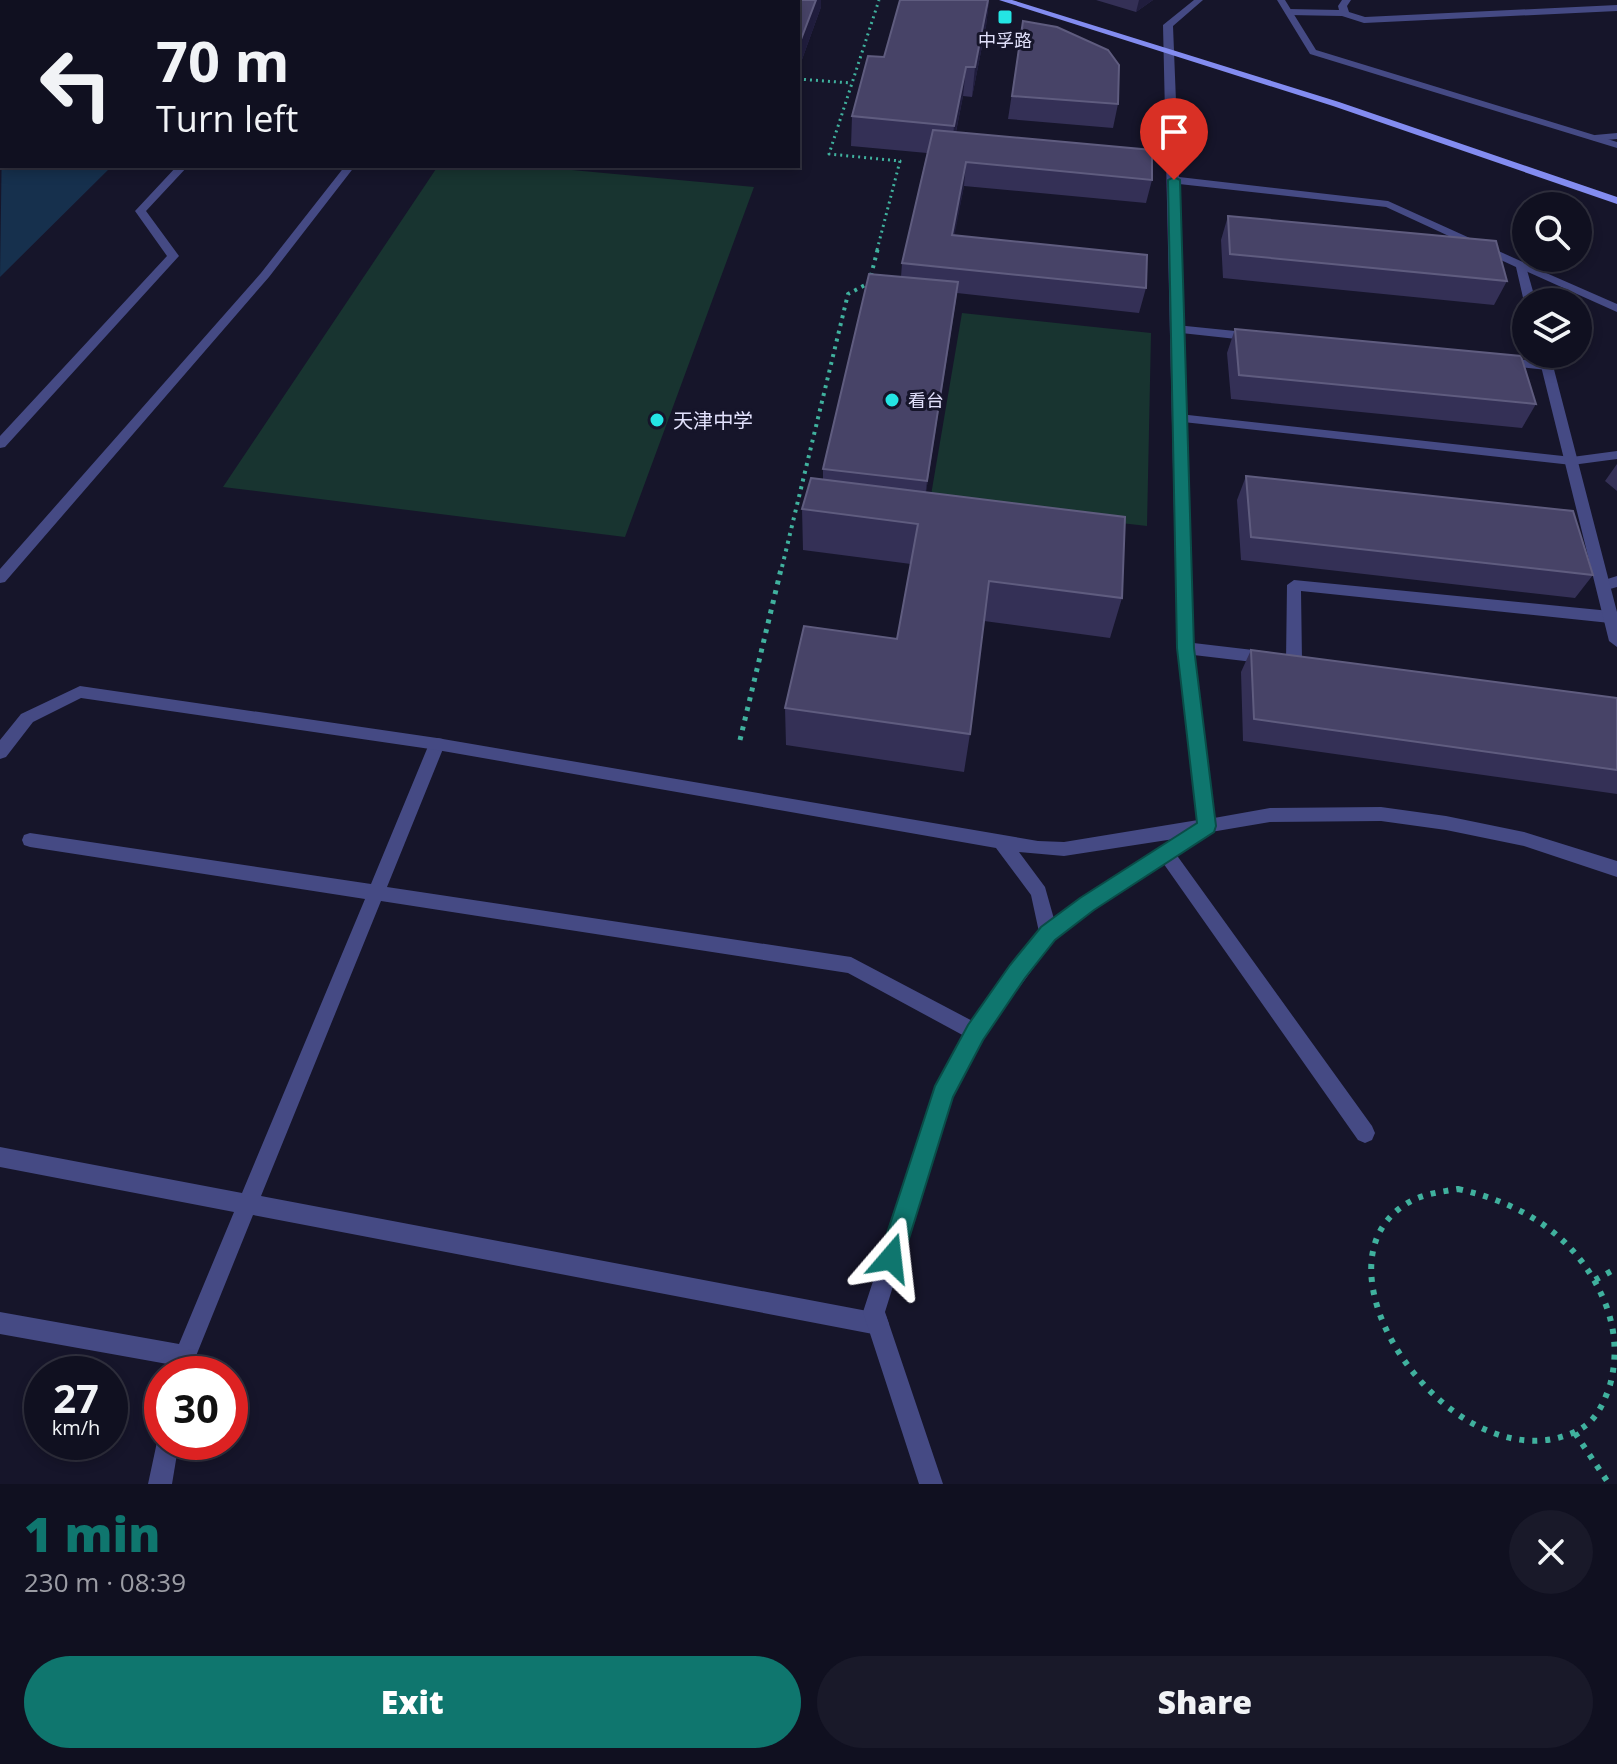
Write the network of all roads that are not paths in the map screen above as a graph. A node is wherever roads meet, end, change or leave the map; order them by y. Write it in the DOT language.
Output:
graph roads {
  1 [pos="1003,0"];
  2 [pos="1026,0"];
  3 [pos="1199,0"];
  4 [pos="1281,0"];
  5 [pos="1347,0"];
  6 [pos="1617,8"];
  7 [pos="1289,12"];
  8 [pos="1344,13"];
  9 [pos="1171,49"];
  10 [pos="1617,136"];
  11 [pos="1595,138"];
  12 [pos="1617,145"];
  13 [pos="181,168"];
  14 [pos="348,168"];
  15 [pos="1174,180"];
  16 [pos="1617,194"];
  17 [pos="1617,201"];
  18 [pos="1512,261"];
  19 [pos="1537,272"];
  20 [pos="1617,308"];
  21 [pos="1176,329"];
  22 [pos="1268,339"];
  23 [pos="1485,360"];
  24 [pos="1512,360"];
  25 [pos="1547,368"];
  26 [pos="1179,418"];
  27 [pos="0,444"];
  28 [pos="1617,455"];
  29 [pos="1572,461"];
  30 [pos="0,578"];
  31 [pos="1610,583"];
  32 [pos="1610,617"];
  33 [pos="1617,641"];
  34 [pos="1185,648"];
  35 [pos="437,744"];
  36 [pos="0,752"];
  37 [pos="1207,826"];
  38 [pos="30,840"];
  39 [pos="1000,841"];
  40 [pos="1167,855"];
  41 [pos="1617,869"];
  42 [pos="376,892"];
  43 [pos="1048,934"];
  44 [pos="975,1032"];
  45 [pos="1365,1133"];
  46 [pos="0,1157"];
  47 [pos="248,1204"];
  48 [pos="0,1323"];
  49 [pos="878,1324"];
  50 [pos="144,1356"];
  51 [pos="187,1356"];
  52 [pos="165,1460"];
  53 [pos="160,1484"];
  54 [pos="931,1484"];
  1 -- 9 [label="main road"];
  2 -- 9 [label="main road"];
  3 -- 9 [label="street"];
  4 -- 7 [label="street"];
  5 -- 8 [label="street"];
  6 -- 8 [label="street"];
  7 -- 8 [label="street"];
  7 -- 11 [label="street"];
  9 -- 15 [label="street"];
  9 -- 16 [label="main road"];
  9 -- 17 [label="main road"];
  10 -- 11 [label="street"];
  11 -- 12 [label="street"];
  13 -- 27 [label="street"];
  14 -- 30 [label="street"];
  15 -- 18 [label="street"];
  15 -- 21 [label="street"];
  19 -- 20 [label="street"];
  21 -- 22 [label="street"];
  21 -- 26 [label="street"];
  23 -- 24 [label="street"];
  25 -- 29 [label="street"];
  26 -- 29 [label="street"];
  26 -- 34 [label="street"];
  28 -- 29 [label="street"];
  29 -- 31 [label="street"];
  31 -- 32 [label="street"];
  32 -- 33 [label="street"];
  32 -- 34 [label="street"];
  34 -- 37 [label="street"];
  35 -- 36 [label="street"];
  35 -- 39 [label="street"];
  35 -- 42 [label="street"];
  37 -- 39 [label="street"];
  37 -- 40 [label="street"];
  37 -- 41 [label="street"];
  38 -- 42 [label="street"];
  39 -- 43 [label="street"];
  40 -- 43 [label="street"];
  40 -- 45 [label="street"];
  42 -- 44 [label="street"];
  42 -- 47 [label="street"];
  43 -- 44 [label="street"];
  44 -- 49 [label="street"];
  46 -- 47 [label="street"];
  47 -- 49 [label="street"];
  47 -- 51 [label="street"];
  48 -- 50 [label="street"];
  49 -- 54 [label="street"];
  52 -- 53 [label="street"];
}
